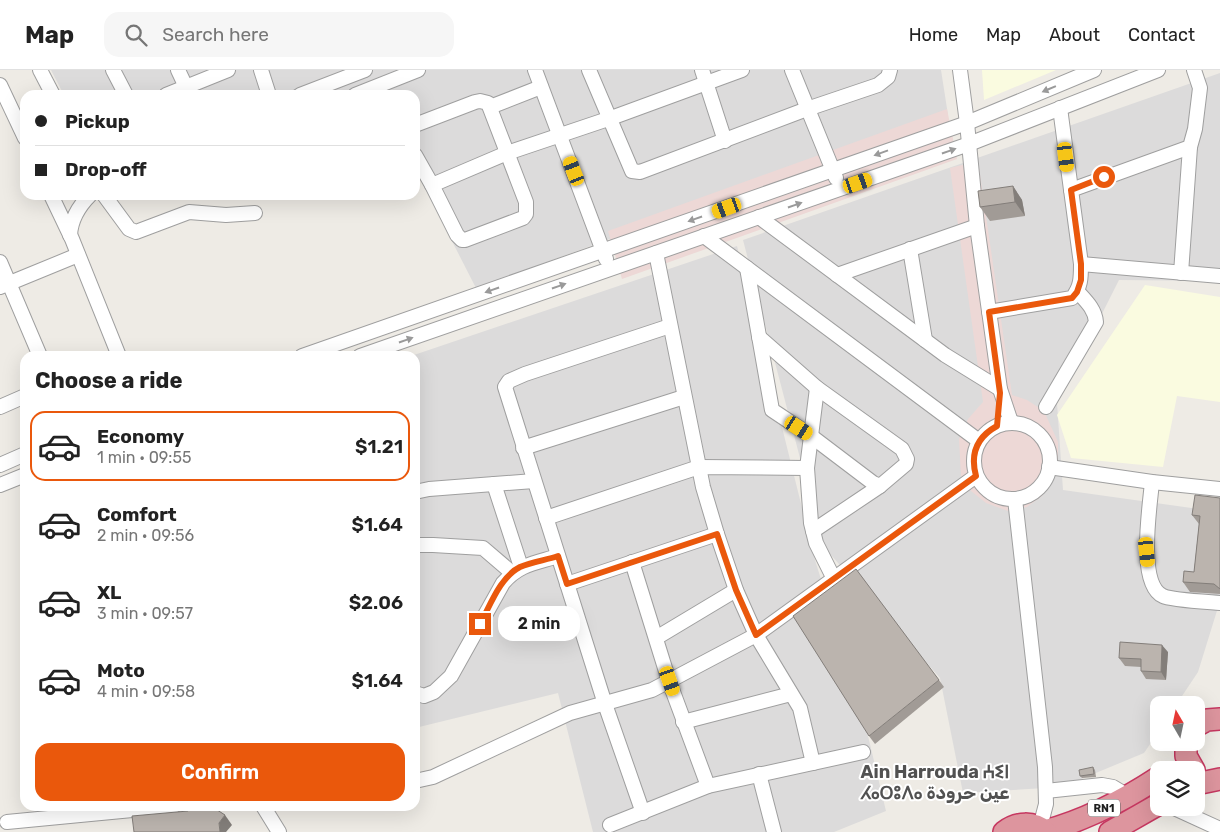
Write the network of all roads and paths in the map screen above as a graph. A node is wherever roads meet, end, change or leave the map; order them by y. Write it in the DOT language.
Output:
graph roads {
  1 [pos="40,70"];
  2 [pos="113,70"];
  3 [pos="178,70"];
  4 [pos="228,70"];
  5 [pos="261,70"];
  6 [pos="365,70"];
  7 [pos="418,70"];
  8 [pos="535,70"];
  9 [pos="589,70"];
  10 [pos="702,70"];
  11 [pos="742,70"];
  12 [pos="792,70"];
  13 [pos="890,70"];
  14 [pos="960,70"];
  15 [pos="1094,70"];
  16 [pos="1158,70"];
  17 [pos="1194,70"];
  18 [pos="342,73"];
  19 [pos="706,84"];
  20 [pos="0,85"];
  21 [pos="541,87"];
  22 [pos="186,88"];
  23 [pos="50,90"];
  24 [pos="123,90"];
  25 [pos="180,90"];
  26 [pos="267,90"];
  27 [pos="310,90"];
  28 [pos="357,90"];
  29 [pos="381,90"];
  30 [pos="490,107"];
  31 [pos="1060,108"];
  32 [pos="807,109"];
  33 [pos="611,118"];
  34 [pos="420,123"];
  35 [pos="967,123"];
  36 [pos="20,127"];
  37 [pos="560,136"];
  38 [pos="725,141"];
  39 [pos="969,144"];
  40 [pos="1190,147"];
  41 [pos="507,153"];
  42 [pos="420,164"];
  43 [pos="833,170"];
  44 [pos="432,185"];
  45 [pos="840,189"];
  46 [pos="1071,190"];
  47 [pos="54,200"];
  48 [pos="86,200"];
  49 [pos="108,200"];
  50 [pos="255,213"];
  51 [pos="758,217"];
  52 [pos="977,226"];
  53 [pos="70,235"];
  54 [pos="704,236"];
  55 [pos="910,249"];
  56 [pos="604,251"];
  57 [pos="656,253"];
  58 [pos="78,255"];
  59 [pos="0,262"];
  60 [pos="1081,264"];
  61 [pos="747,268"];
  62 [pos="610,269"];
  63 [pos="1181,273"];
  64 [pos="836,275"];
  65 [pos="1220,276"];
  66 [pos="5,285"];
  67 [pos="1077,292"];
  68 [pos="989,312"];
  69 [pos="670,326"];
  70 [pos="759,337"];
  71 [pos="926,340"];
  72 [pos="38,351"];
  73 [pos="118,351"];
  74 [pos="316,351"];
  75 [pos="374,351"];
  76 [pos="817,388"];
  77 [pos="1000,391"];
  78 [pos="684,397"];
  79 [pos="20,398"];
  80 [pos="0,406"];
  81 [pos="1046,407"];
  82 [pos="1011,422"];
  83 [pos="997,426"];
  84 [pos="811,436"];
  85 [pos="978,441"];
  86 [pos="523,448"];
  87 [pos="20,456"];
  88 [pos="0,464"];
  89 [pos="699,466"];
  90 [pos="807,468"];
  91 [pos="1049,468"];
  92 [pos="976,476"];
  93 [pos="20,477"];
  94 [pos="534,481"];
  95 [pos="1152,482"];
  96 [pos="494,484"];
  97 [pos="0,485"];
  98 [pos="880,486"];
  99 [pos="1220,489"];
  100 [pos="420,491"];
  101 [pos="1015,499"];
  102 [pos="546,518"];
  103 [pos="813,531"];
  104 [pos="717,534"];
  105 [pos="420,546"];
  106 [pos="558,556"];
  107 [pos="632,562"];
  108 [pos="516,570"];
  109 [pos="834,579"];
  110 [pos="567,584"];
  111 [pos="736,590"];
  112 [pos="1220,603"];
  113 [pos="756,635"];
  114 [pos="656,638"];
  115 [pos="670,681"];
  116 [pos="791,694"];
  117 [pos="420,695"];
  118 [pos="1220,700"];
  119 [pos="605,704"];
  120 [pos="1208,721"];
  121 [pos="684,722"];
  122 [pos="863,752"];
  123 [pos="813,763"];
  124 [pos="760,774"];
  125 [pos="420,781"];
  126 [pos="1150,783"];
  127 [pos="708,786"];
  128 [pos="1046,791"];
  129 [pos="1128,796"];
  130 [pos="122,811"];
  131 [pos="266,811"];
  132 [pos="1150,811"];
  133 [pos="642,813"];
  134 [pos="1192,816"];
  135 [pos="7,822"];
  136 [pos="610,825"];
  137 [pos="1126,829"];
  138 [pos="1220,829"];
  139 [pos="1044,830"];
  140 [pos="280,832"];
  141 [pos="774,832"];
  142 [pos="1004,832"];
  1 -- 23 [label="street"];
  2 -- 24 [label="street"];
  3 -- 22 [label="street"];
  4 -- 22 [label="street"];
  5 -- 26 [label="street"];
  6 -- 18 [label="street"];
  7 -- 29 [label="street"];
  8 -- 21 [label="street"];
  9 -- 33 [label="street"];
  10 -- 19 [label="street"];
  11 -- 19 [label="street"];
  12 -- 32 [label="street"];
  13 -- 32 [label="street"];
  14 -- 35 [label="street"];
  15 -- 35 [label="street, one-way"];
  16 -- 31 [label="street"];
  17 -- 40 [label="street"];
  18 -- 27 [label="street"];
  18 -- 28 [label="street"];
  19 -- 33 [label="street"];
  19 -- 38 [label="street"];
  20 -- 36 [label="street"];
  21 -- 30 [label="street"];
  21 -- 37 [label="street"];
  22 -- 25 [label="street"];
  30 -- 34 [label="street"];
  30 -- 41 [label="street"];
  31 -- 39 [label="street"];
  31 -- 46 [label="street"];
  32 -- 38 [label="street"];
  32 -- 43 [label="street"];
  33 -- 37 [label="street"];
  33 -- 38 [label="street"];
  35 -- 39 [label="street"];
  35 -- 43 [label="street, one-way"];
  37 -- 41 [label="street"];
  37 -- 56 [label="street"];
  45 -- 39 [label="street, one-way"];
  39 -- 52 [label="street"];
  40 -- 46 [label="street"];
  40 -- 63 [label="street"];
  41 -- 44 [label="street"];
  41 -- 44 [label="street"];
  42 -- 44 [label="street"];
  43 -- 45 [label="street"];
  43 -- 56 [label="street, one-way"];
  51 -- 45 [label="street, one-way"];
  46 -- 60 [label="street"];
  47 -- 53 [label="street"];
  48 -- 53 [label="street"];
  49 -- 50 [label="street"];
  51 -- 54 [label="street"];
  51 -- 64 [label="street"];
  52 -- 55 [label="street"];
  52 -- 68 [label="street"];
  53 -- 58 [label="street"];
  54 -- 57 [label="street"];
  54 -- 61 [label="street"];
  55 -- 64 [label="street"];
  55 -- 71 [label="street"];
  56 -- 62 [label="street"];
  56 -- 74 [label="street, one-way"];
  57 -- 62 [label="street"];
  57 -- 69 [label="street"];
  58 -- 66 [label="street"];
  58 -- 73 [label="street"];
  59 -- 66 [label="street"];
  60 -- 63 [label="street"];
  60 -- 67 [label="street"];
  61 -- 70 [label="street"];
  61 -- 85 [label="street"];
  75 -- 62 [label="street, one-way"];
  63 -- 65 [label="street"];
  64 -- 71 [label="street"];
  66 -- 72 [label="street"];
  67 -- 68 [label="street"];
  67 -- 81 [label="street"];
  68 -- 77 [label="street"];
  69 -- 78 [label="street"];
  69 -- 86 [label="street"];
  70 -- 76 [label="street"];
  70 -- 84 [label="street"];
  71 -- 77 [label="street"];
  76 -- 84 [label="street"];
  76 -- 98 [label="street"];
  77 -- 82 [label="street"];
  77 -- 83 [label="street"];
  78 -- 86 [label="street"];
  78 -- 89 [label="street"];
  79 -- 80 [label="street"];
  82 -- 83 [label="street"];
  82 -- 91 [label="street"];
  83 -- 85 [label="street"];
  84 -- 90 [label="street"];
  84 -- 98 [label="street"];
  85 -- 92 [label="street"];
  86 -- 94 [label="street"];
  87 -- 88 [label="street"];
  89 -- 90 [label="street"];
  89 -- 102 [label="street"];
  89 -- 104 [label="street"];
  90 -- 103 [label="street"];
  91 -- 95 [label="street"];
  91 -- 101 [label="street"];
  92 -- 101 [label="street"];
  92 -- 109 [label="street"];
  93 -- 97 [label="street"];
  94 -- 96 [label="street"];
  94 -- 102 [label="street"];
  95 -- 99 [label="street"];
  95 -- 112 [label="street"];
  96 -- 100 [label="street"];
  96 -- 108 [label="street"];
  98 -- 103 [label="street"];
  101 -- 128 [label="street"];
  102 -- 106 [label="street"];
  103 -- 109 [label="street"];
  104 -- 107 [label="street"];
  104 -- 111 [label="street"];
  105 -- 108 [label="street"];
  106 -- 108 [label="street"];
  106 -- 110 [label="street"];
  107 -- 110 [label="street"];
  107 -- 114 [label="street"];
  108 -- 117 [label="street"];
  109 -- 113 [label="street"];
  110 -- 119 [label="street"];
  111 -- 113 [label="street"];
  111 -- 114 [label="street"];
  113 -- 115 [label="street"];
  113 -- 116 [label="street"];
  114 -- 115 [label="street"];
  115 -- 119 [label="street"];
  115 -- 121 [label="street"];
  116 -- 121 [label="street"];
  116 -- 123 [label="street"];
  118 -- 120 [label="highway"];
  119 -- 125 [label="street"];
  119 -- 133 [label="street"];
  121 -- 127 [label="street"];
  122 -- 123 [label="street"];
  123 -- 124 [label="street"];
  124 -- 127 [label="street"];
  124 -- 141 [label="street"];
  126 -- 129 [label="highway, RN1"];
  127 -- 133 [label="street"];
  128 -- 129 [label="street"];
  128 -- 139 [label="street"];
  129 -- 139 [label="highway, RN1"];
  130 -- 135 [label="street"];
  131 -- 140 [label="street"];
  132 -- 137 [label="highway, RN1"];
  133 -- 136 [label="street"];
  134 -- 138 [label="street"];
  139 -- 142 [label="highway, RN1"];
}
